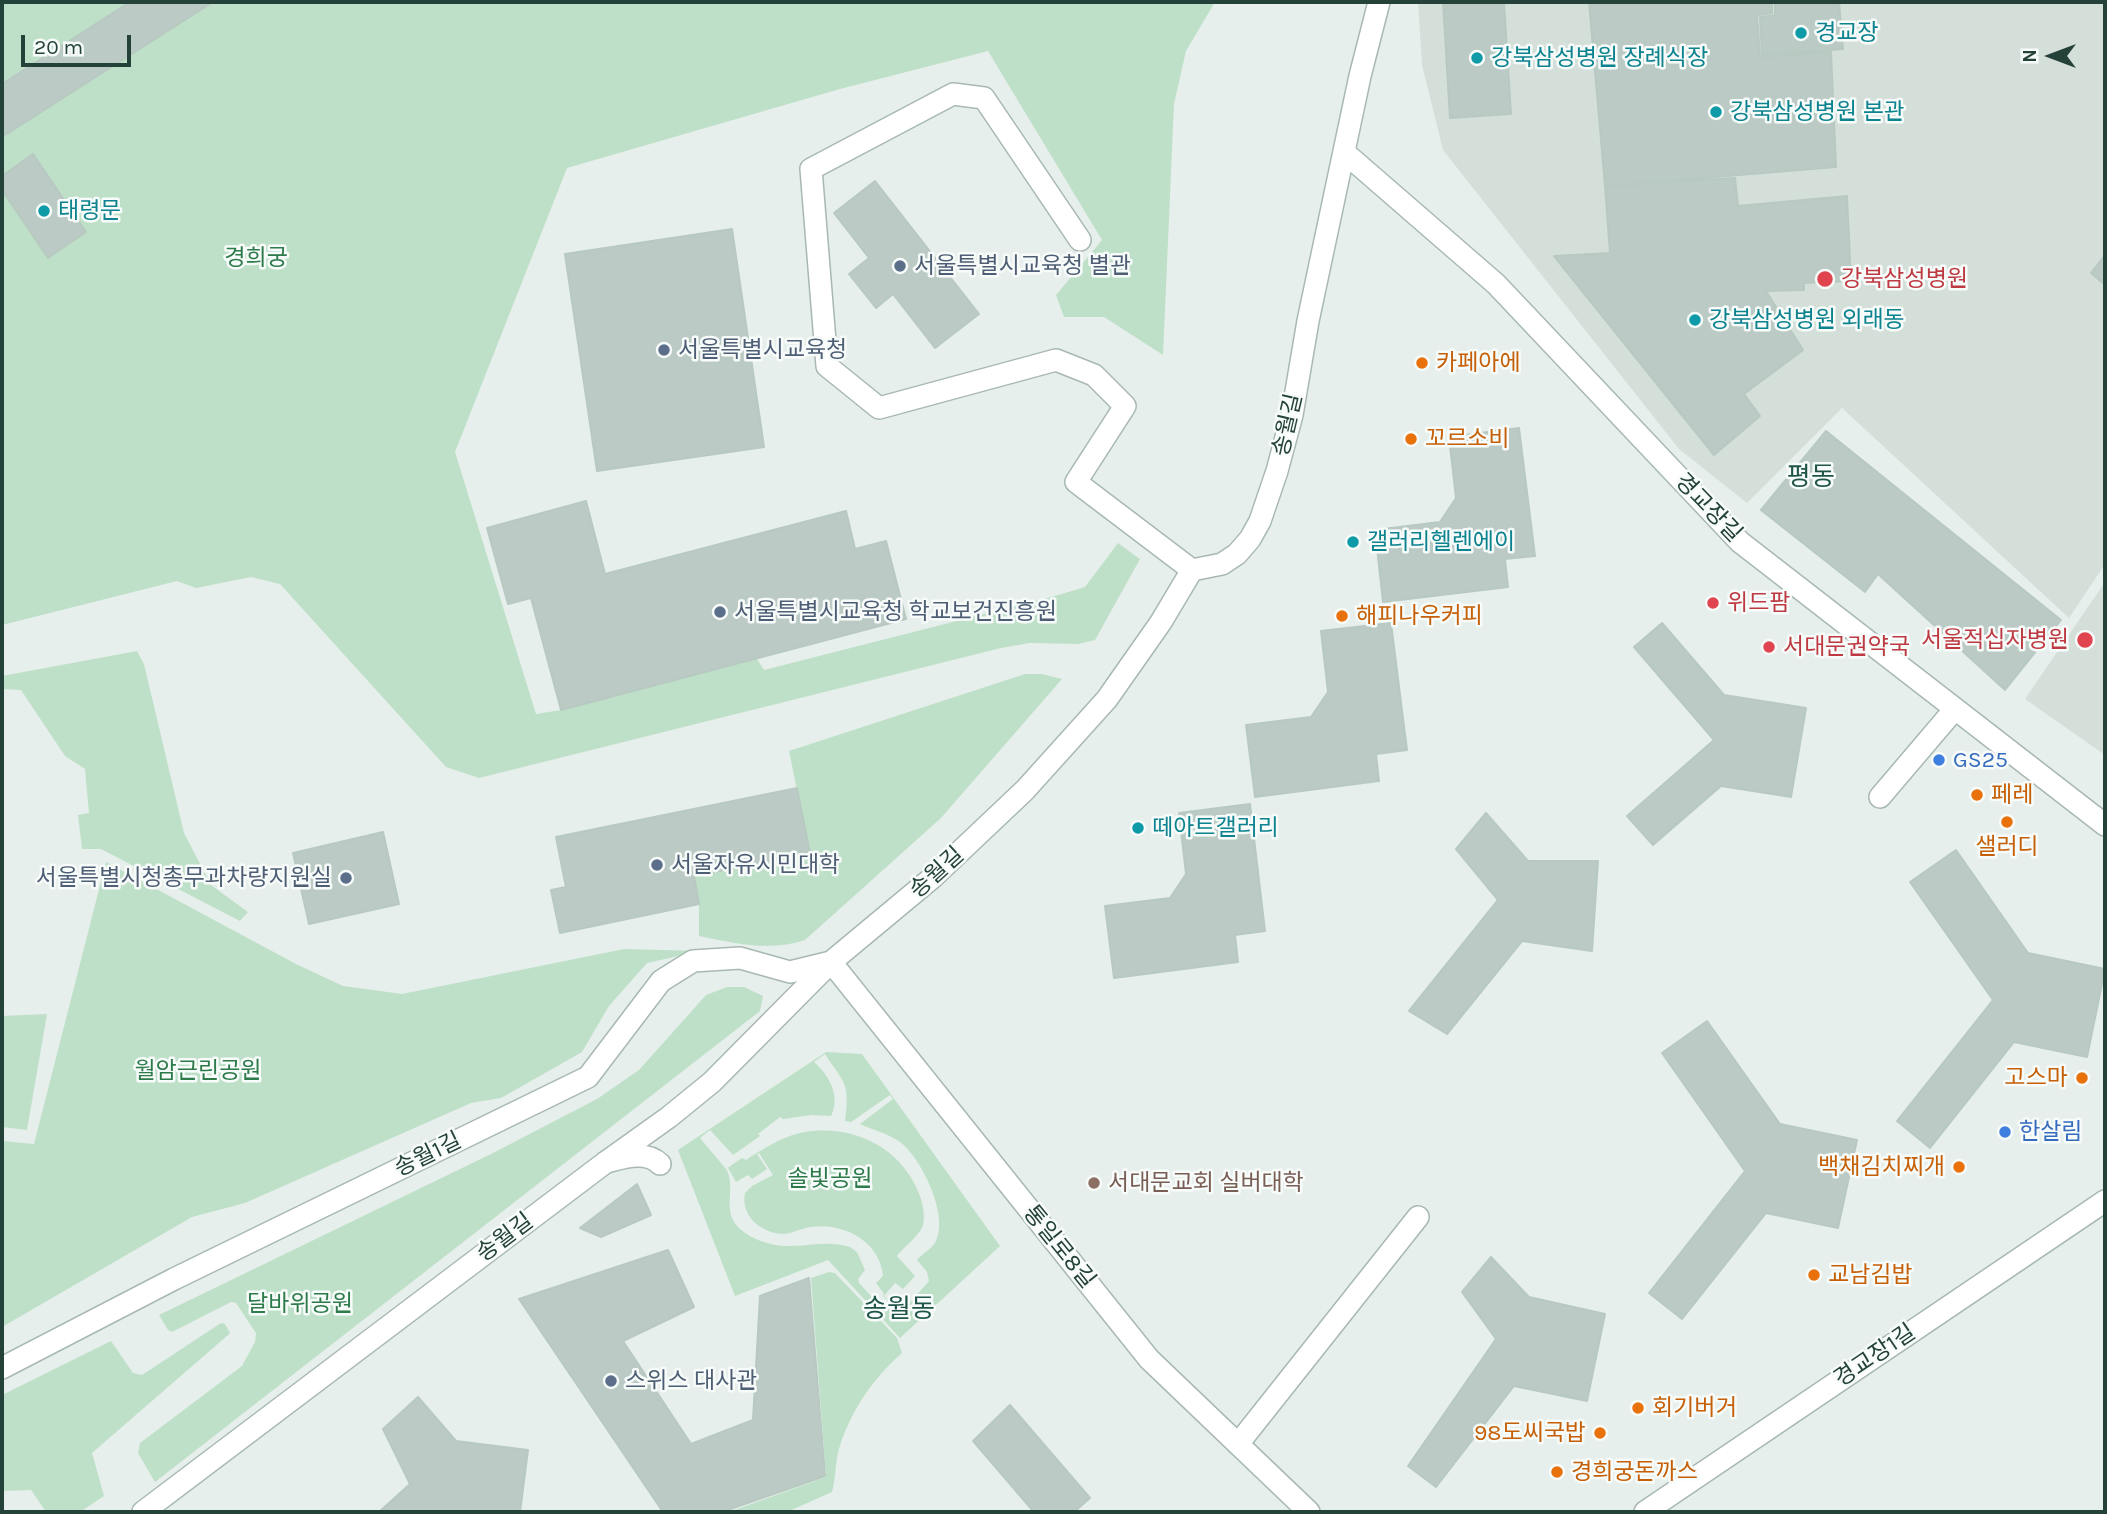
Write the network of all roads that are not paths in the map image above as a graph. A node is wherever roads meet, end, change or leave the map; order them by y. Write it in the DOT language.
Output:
graph roads {
  1 [pos="1379,2"];
  2 [pos="1345,153"];
  3 [pos="1080,240"];
  4 [pos="1192,570"];
  5 [pos="1954,710"];
  6 [pos="1880,797"];
  7 [pos="2105,825"];
  8 [pos="831,962"];
  9 [pos="669,1117"];
  10 [pos="606,1162"];
  11 [pos="2105,1200"];
  12 [pos="1418,1217"];
  13 [pos="2,1368"];
  14 [pos="1238,1444"];
  15 [pos="143,1512"];
  16 [pos="1309,1512"];
  17 [pos="1645,1512"];
  1 -- 2 [label="street, 송월길"];
  2 -- 4 [label="street, 송월길"];
  2 -- 5 [label="street, 경교장길"];
  3 -- 4 [label="street"];
  4 -- 8 [label="street, 송월길"];
  5 -- 6 [label="street"];
  5 -- 7 [label="street, 경교장길"];
  8 -- 9 [label="street, 송월길"];
  8 -- 13 [label="street, 송월1길"];
  8 -- 14 [label="street, 통일로8길"];
  9 -- 10 [label="street, 송월길"];
  9 -- 10 [label="street"];
  10 -- 15 [label="street, 송월길"];
  11 -- 17 [label="street, 경교장1길"];
  12 -- 14 [label="street"];
  14 -- 16 [label="street, 통일로8길"];
}
